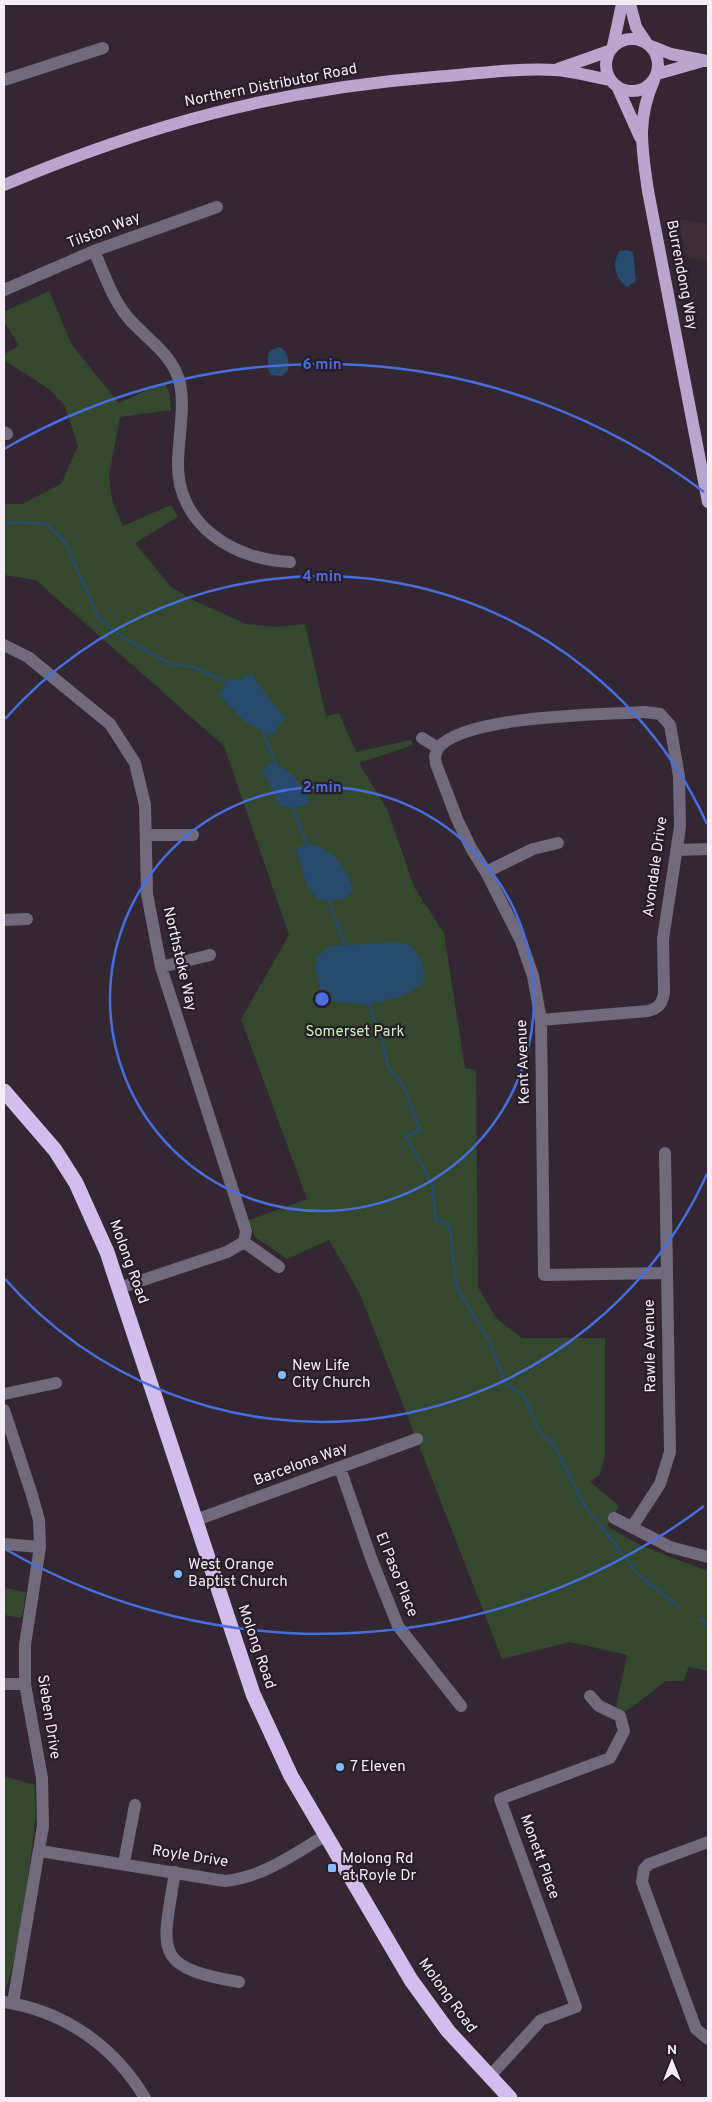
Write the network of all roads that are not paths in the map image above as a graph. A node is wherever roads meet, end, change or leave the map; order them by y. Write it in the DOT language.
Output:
graph roads {
  1 [pos="622,4"];
  2 [pos="630,4"];
  3 [pos="648,44"];
  4 [pos="103,48"];
  5 [pos="611,49"];
  6 [pos="708,61"];
  7 [pos="555,70"];
  8 [pos="655,77"];
  9 [pos="4,80"];
  10 [pos="614,83"];
  11 [pos="641,141"];
  12 [pos="4,185"];
  13 [pos="217,207"];
  14 [pos="94,251"];
  15 [pos="4,290"];
  16 [pos="708,502"];
  17 [pos="290,562"];
  18 [pos="4,644"];
  19 [pos="422,738"];
  20 [pos="438,748"];
  21 [pos="148,834"];
  22 [pos="193,835"];
  23 [pos="558,843"];
  24 [pos="708,849"];
  25 [pos="677,850"];
  26 [pos="486,872"];
  27 [pos="28,919"];
  28 [pos="4,920"];
  29 [pos="210,955"];
  30 [pos="161,967"];
  31 [pos="540,1020"];
  32 [pos="4,1091"];
  33 [pos="665,1154"];
  34 [pos="244,1242"];
  35 [pos="279,1267"];
  36 [pos="666,1273"];
  37 [pos="119,1288"];
  38 [pos="56,1383"];
  39 [pos="4,1394"];
  40 [pos="4,1410"];
  41 [pos="417,1439"];
  42 [pos="340,1468"];
  43 [pos="614,1518"];
  44 [pos="196,1520"];
  45 [pos="632,1527"];
  46 [pos="4,1544"];
  47 [pos="40,1547"];
  48 [pos="708,1557"];
  49 [pos="4,1684"];
  50 [pos="24,1684"];
  51 [pos="590,1696"];
  52 [pos="461,1706"];
  53 [pos="135,1805"];
  54 [pos="326,1835"];
  55 [pos="708,1842"];
  56 [pos="40,1850"];
  57 [pos="124,1863"];
  58 [pos="174,1872"];
  59 [pos="240,1982"];
  60 [pos="8,2003"];
  61 [pos="708,2039"];
  62 [pos="490,2076"];
  63 [pos="145,2098"];
  64 [pos="510,2098"];
  1 -- 5 [label="main road"];
  2 -- 3 [label="main road"];
  3 -- 5 [label="main road"];
  3 -- 6 [label="main road"];
  3 -- 8 [label="main road"];
  4 -- 9 [label="street"];
  5 -- 7 [label="main road, Northern Distributor Road"];
  5 -- 10 [label="main road"];
  6 -- 8 [label="main road"];
  7 -- 10 [label="main road, Northern Distributor Road"];
  7 -- 12 [label="main road, Northern Distributor Road"];
  8 -- 10 [label="main road"];
  8 -- 11 [label="main road, Burrendong Way"];
  10 -- 11 [label="main road, Burrendong Way"];
  11 -- 16 [label="main road, Burrendong Way"];
  13 -- 14 [label="street, Tilston Way"];
  14 -- 15 [label="street, Tilston Way"];
  14 -- 17 [label="street"];
  18 -- 21 [label="street, Northstoke Way"];
  19 -- 20 [label="street"];
  20 -- 25 [label="street, Avondale Drive"];
  20 -- 26 [label="street, Kent Avenue"];
  21 -- 22 [label="street"];
  21 -- 30 [label="street, Northstoke Way"];
  23 -- 26 [label="street"];
  24 -- 25 [label="street"];
  25 -- 31 [label="street, Avondale Drive"];
  26 -- 31 [label="street, Kent Avenue"];
  27 -- 28 [label="street"];
  29 -- 30 [label="street"];
  30 -- 34 [label="street, Northstoke Way"];
  31 -- 36 [label="street, Kent Avenue"];
  32 -- 37 [label="highway, Molong Road"];
  33 -- 36 [label="street, Rawle Avenue"];
  34 -- 35 [label="street"];
  34 -- 37 [label="street"];
  36 -- 45 [label="street, Rawle Avenue"];
  37 -- 44 [label="highway, Molong Road"];
  38 -- 39 [label="street"];
  40 -- 47 [label="street, Sieben Drive"];
  41 -- 42 [label="street, Barcelona Way"];
  42 -- 44 [label="street, Barcelona Way"];
  42 -- 52 [label="street, El Paso Place"];
  43 -- 45 [label="street"];
  44 -- 54 [label="highway, Molong Road"];
  45 -- 48 [label="street"];
  46 -- 47 [label="street"];
  47 -- 50 [label="street, Sieben Drive"];
  49 -- 50 [label="street"];
  50 -- 56 [label="street, Sieben Drive"];
  51 -- 62 [label="street, Monett Place"];
  53 -- 57 [label="street"];
  54 -- 58 [label="street, Royle Drive"];
  54 -- 62 [label="highway, Molong Road"];
  55 -- 61 [label="street"];
  56 -- 57 [label="street, Royle Drive"];
  56 -- 60 [label="street, Sieben Drive"];
  57 -- 58 [label="street, Royle Drive"];
  58 -- 59 [label="street"];
  60 -- 63 [label="street, Sieben Drive"];
  62 -- 64 [label="highway, Molong Road"];
}
